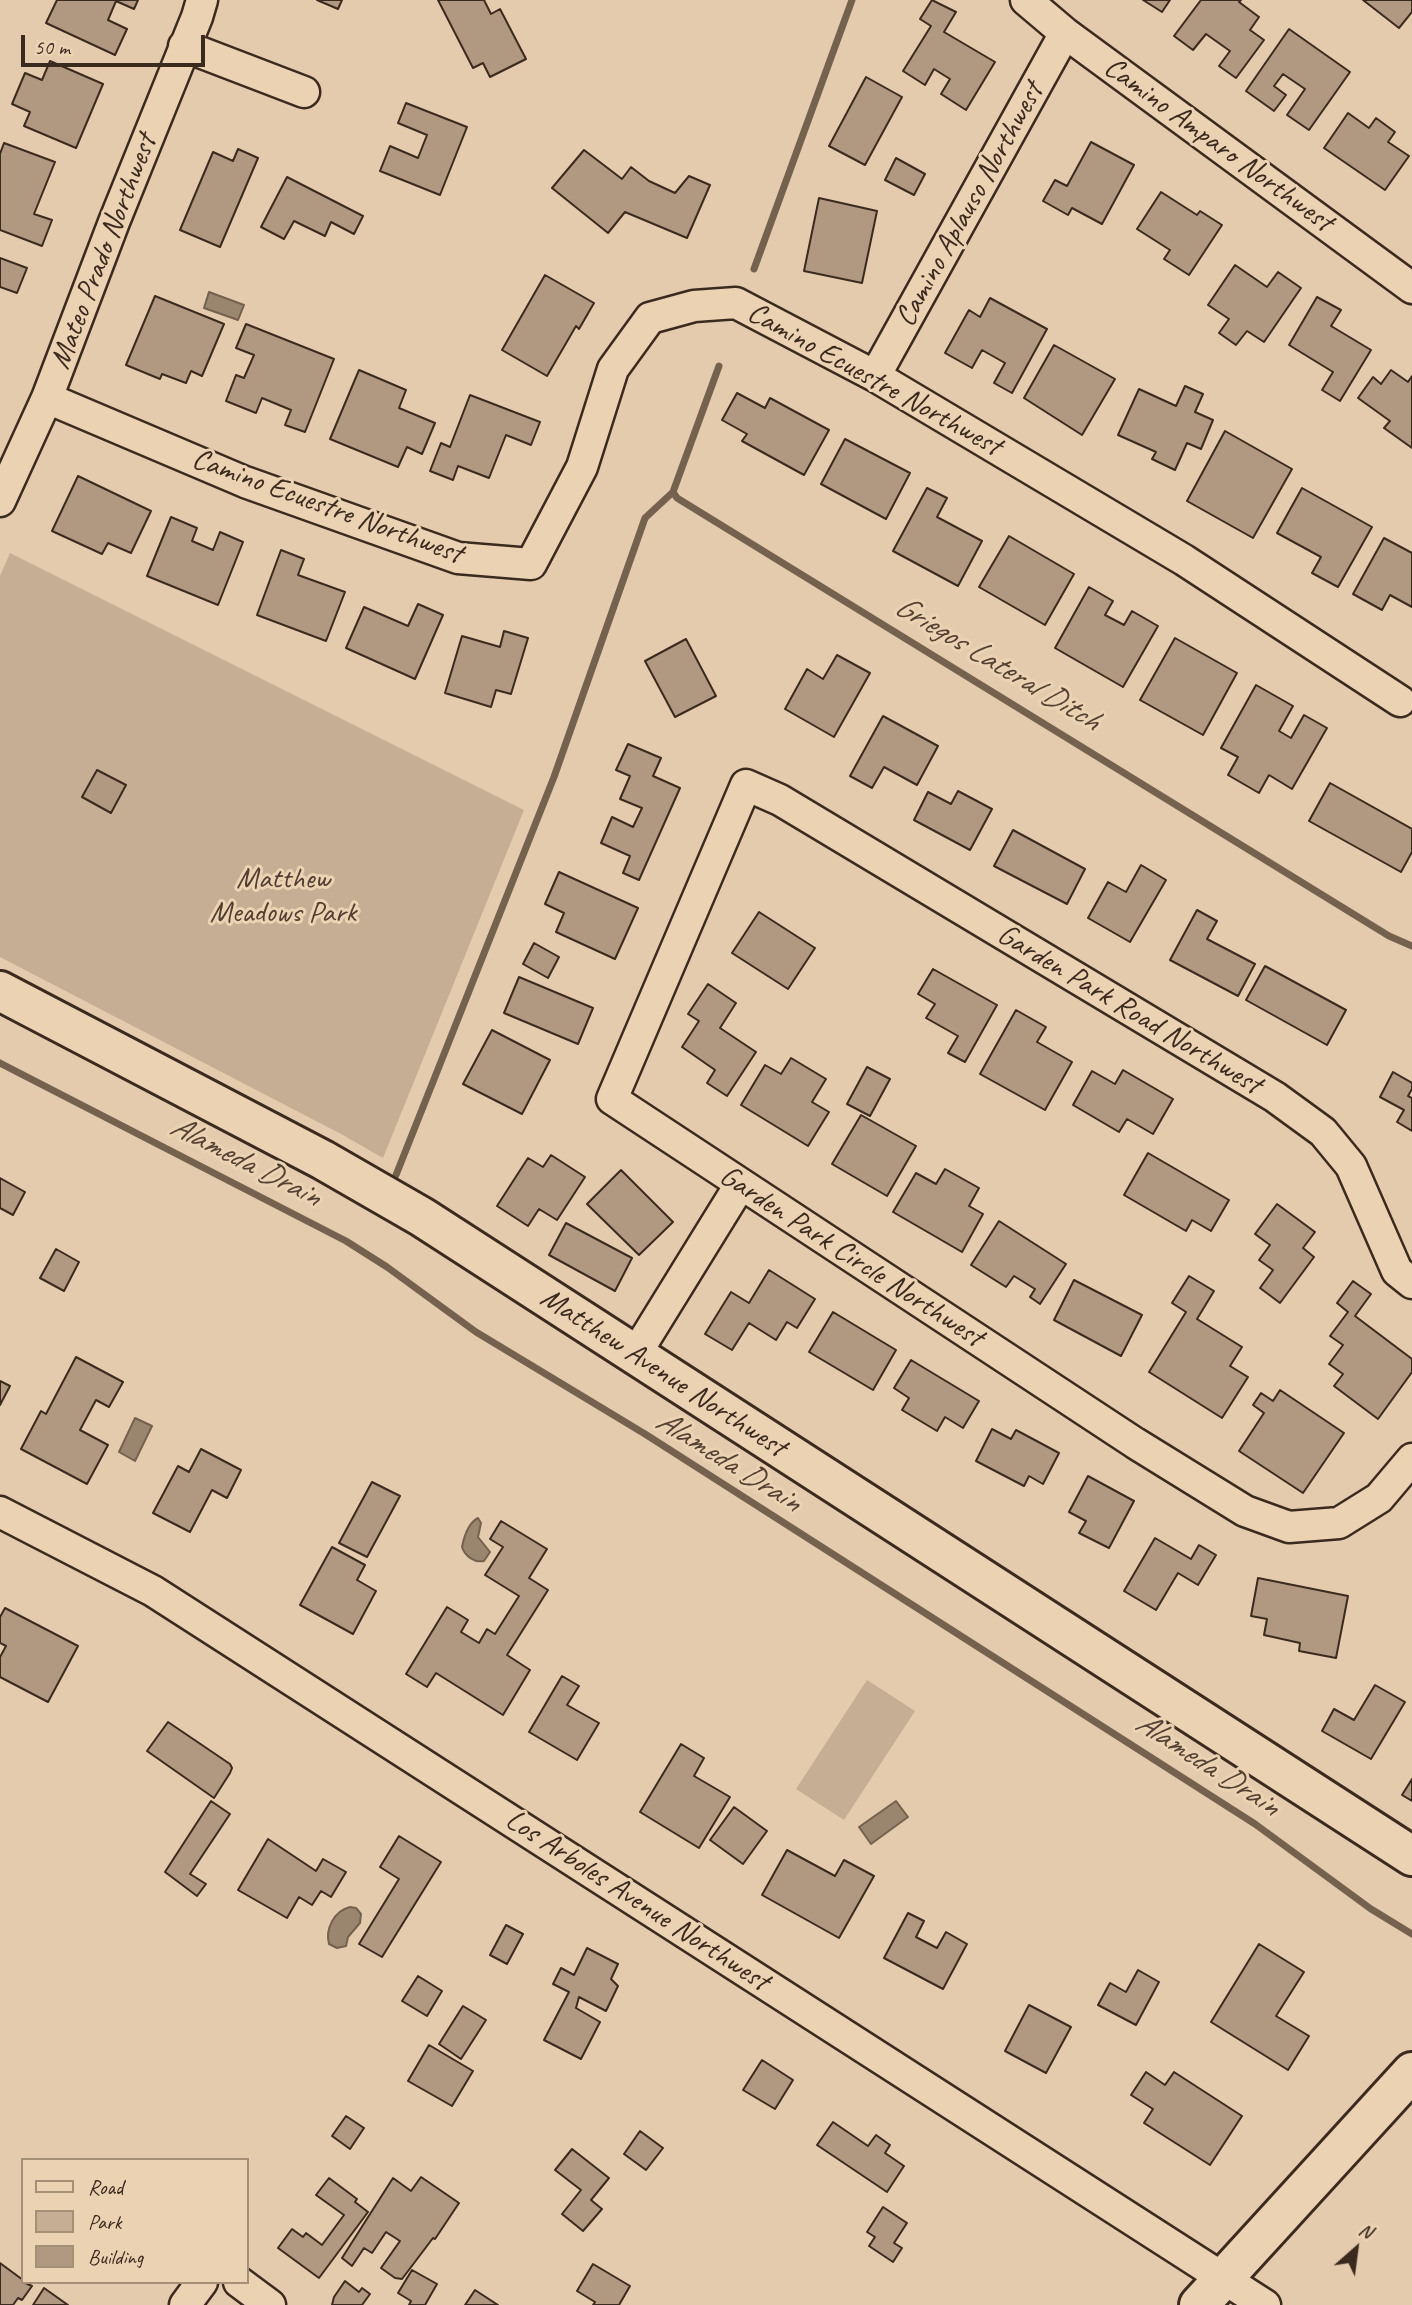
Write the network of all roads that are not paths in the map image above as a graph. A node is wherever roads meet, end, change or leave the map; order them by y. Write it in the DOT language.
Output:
graph roads {
  1 [pos="202,0"];
  2 [pos="1026,0"];
  3 [pos="1065,33"];
  4 [pos="184,46"];
  5 [pos="304,92"];
  6 [pos="1412,288"];
  7 [pos="875,376"];
  8 [pos="47,398"];
  9 [pos="0,501"];
  10 [pos="1400,701"];
  11 [pos="780,800"];
  12 [pos="0,991"];
  13 [pos="740,1185"];
  14 [pos="1412,1283"];
  15 [pos="635,1355"];
  16 [pos="1412,1459"];
  17 [pos="0,1512"];
  18 [pos="1412,1856"];
  19 [pos="1412,2073"];
  20 [pos="201,2284"];
  21 [pos="242,2284"];
  22 [pos="1211,2291"];
  23 [pos="186,2305"];
  24 [pos="270,2305"];
  25 [pos="1265,2305"];
  1 -- 4 [label="street, Mateo Prado Northwest"];
  2 -- 3 [label="street, Camino Amparo Northwest"];
  3 -- 6 [label="street, Camino Amparo Northwest"];
  3 -- 7 [label="street, Camino Aplauso Northwest"];
  4 -- 5 [label="street"];
  4 -- 8 [label="street, Mateo Prado Northwest"];
  7 -- 8 [label="street, Camino Ecuestre Northwest"];
  7 -- 10 [label="street, Camino Ecuestre Northwest"];
  8 -- 9 [label="street, Mateo Prado Northwest"];
  11 -- 13 [label="street, Garden Park Circle Northwest"];
  11 -- 14 [label="street, Garden Park Road Northwest"];
  12 -- 15 [label="street, Matthew Avenue Northwest"];
  13 -- 15 [label="street"];
  13 -- 16 [label="street, Garden Park Circle Northwest"];
  15 -- 18 [label="street, Matthew Avenue Northwest"];
  17 -- 22 [label="street, Los Arboles Avenue Northwest"];
  19 -- 22 [label="street"];
  20 -- 23 [label="street"];
  21 -- 24 [label="street"];
  22 -- 25 [label="street, Los Arboles Avenue Northwest"];
}
